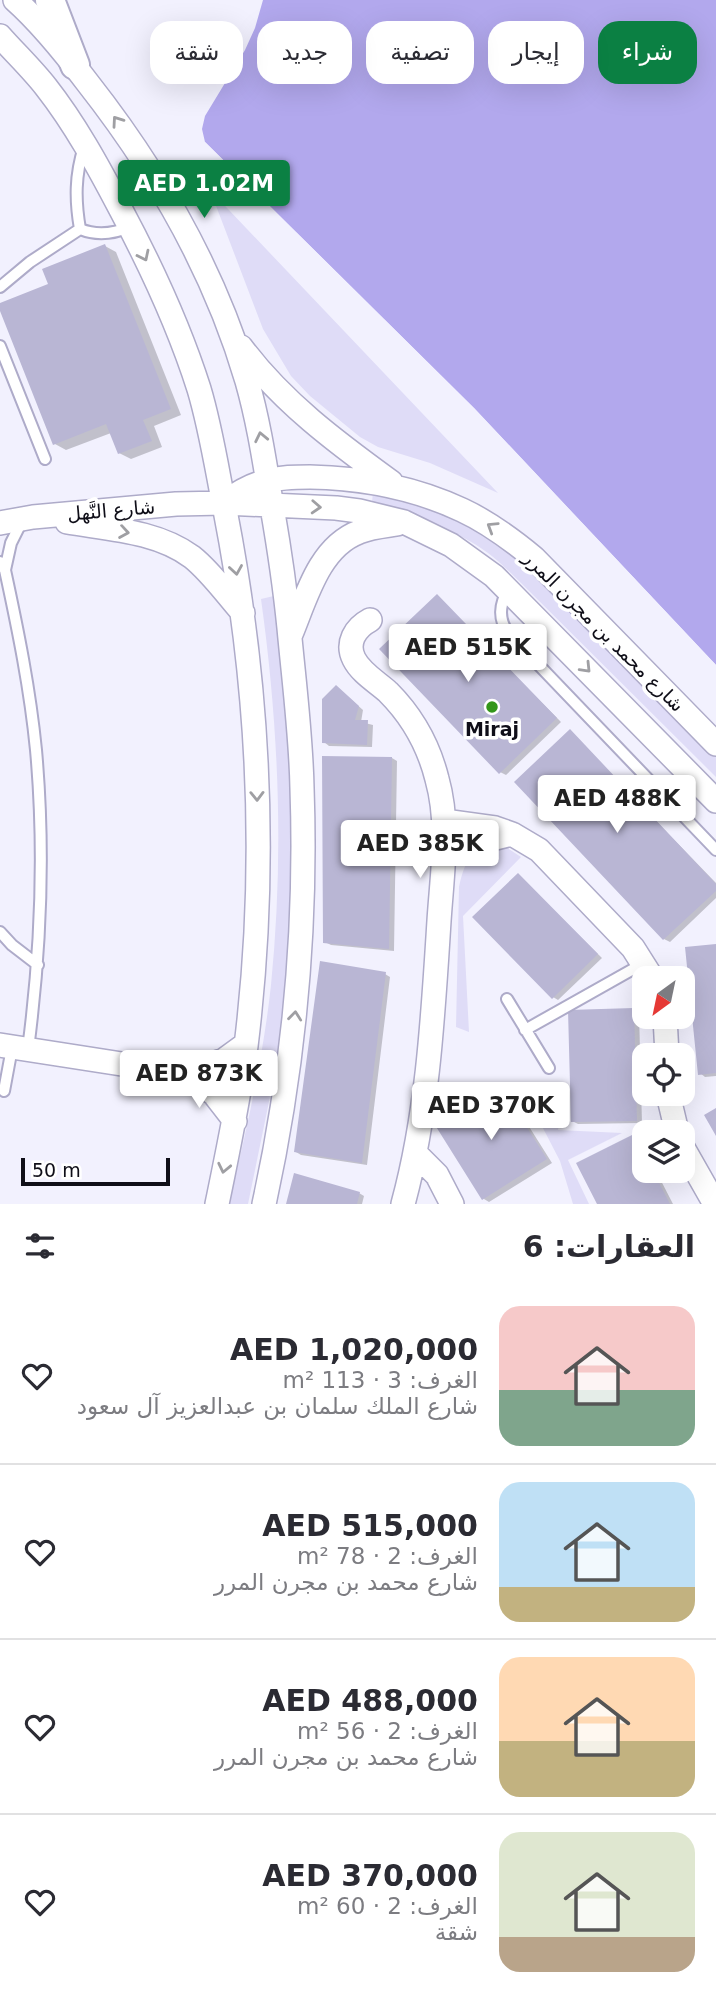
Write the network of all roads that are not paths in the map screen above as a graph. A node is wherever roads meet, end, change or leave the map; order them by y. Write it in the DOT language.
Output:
graph roads {
  1 [pos="15,0"];
  2 [pos="50,0"];
  3 [pos="0,36"];
  4 [pos="0,61"];
  5 [pos="75,65"];
  6 [pos="30,69"];
  7 [pos="85,144"];
  8 [pos="130,227"];
  9 [pos="80,229"];
  10 [pos="0,287"];
  11 [pos="231,334"];
  12 [pos="0,346"];
  13 [pos="44,459"];
  14 [pos="268,480"];
  15 [pos="397,486"];
  16 [pos="223,503"];
  17 [pos="271,505"];
  18 [pos="28,518"];
  19 [pos="404,522"];
  20 [pos="0,523"];
  21 [pos="2,566"];
  22 [pos="509,589"];
  23 [pos="243,614"];
  24 [pos="370,620"];
  25 [pos="290,637"];
  26 [pos="716,744"];
  27 [pos="716,801"];
  28 [pos="444,821"];
  29 [pos="512,834"];
  30 [pos="716,850"];
  31 [pos="443,851"];
  32 [pos="0,932"];
  33 [pos="37,965"];
  34 [pos="645,966"];
  35 [pos="632,978"];
  36 [pos="507,999"];
  37 [pos="526,1030"];
  38 [pos="246,1044"];
  39 [pos="13,1047"];
  40 [pos="549,1068"];
  41 [pos="186,1074"];
  42 [pos="4,1091"];
  43 [pos="235,1121"];
  44 [pos="415,1153"];
  45 [pos="695,1169"];
  46 [pos="217,1204"];
  47 [pos="264,1204"];
  48 [pos="403,1204"];
  49 [pos="452,1204"];
  50 [pos="715,1204"];
  1 -- 5 [label="street"];
  2 -- 5 [label="street"];
  3 -- 6 [label="street"];
  4 -- 6 [label="street"];
  11 -- 5 [label="street, one-way"];
  6 -- 7 [label="street"];
  7 -- 8 [label="street"];
  7 -- 9 [label="lane"];
  8 -- 9 [label="lane"];
  8 -- 16 [label="street, one-way"];
  9 -- 10 [label="lane"];
  14 -- 11 [label="street, one-way"];
  11 -- 15 [label="street"];
  12 -- 13 [label="lane"];
  14 -- 15 [label="street, شارع محمد بن مجرن المرر"];
  14 -- 16 [label="street, شارع محمد بن مجرن المرر"];
  14 -- 17 [label="street"];
  26 -- 15 [label="street, شارع محمد بن مجرن المرر, one-way"];
  16 -- 17 [label="street, شارع محمد بن مجرن المرر"];
  16 -- 18 [label="street, شارع النَّهل"];
  16 -- 23 [label="street, one-way"];
  17 -- 19 [label="street, شارع محمد بن مجرن المرر, one-way"];
  17 -- 25 [label="street"];
  18 -- 20 [label="street, شارع النَّهل"];
  18 -- 21 [label="lane"];
  18 -- 23 [label="street, one-way"];
  19 -- 22 [label="street, شارع محمد بن مجرن المرر"];
  19 -- 25 [label="street"];
  21 -- 33 [label="lane"];
  22 -- 27 [label="street, شارع محمد بن مجرن المرر, one-way"];
  22 -- 30 [label="lane"];
  23 -- 38 [label="street, one-way"];
  24 -- 28 [label="street"];
  47 -- 25 [label="street, one-way"];
  28 -- 29 [label="street"];
  28 -- 31 [label="street"];
  29 -- 31 [label="street"];
  29 -- 34 [label="street"];
  31 -- 44 [label="street"];
  32 -- 33 [label="lane"];
  33 -- 39 [label="lane"];
  35 -- 37 [label="lane"];
  36 -- 37 [label="lane"];
  37 -- 40 [label="lane"];
  38 -- 41 [label="street"];
  38 -- 43 [label="street"];
  39 -- 41 [label="street"];
  39 -- 42 [label="lane"];
  41 -- 43 [label="street"];
  43 -- 46 [label="street, one-way"];
  44 -- 48 [label="street"];
  44 -- 49 [label="street"];
  45 -- 50 [label="street"];
}
